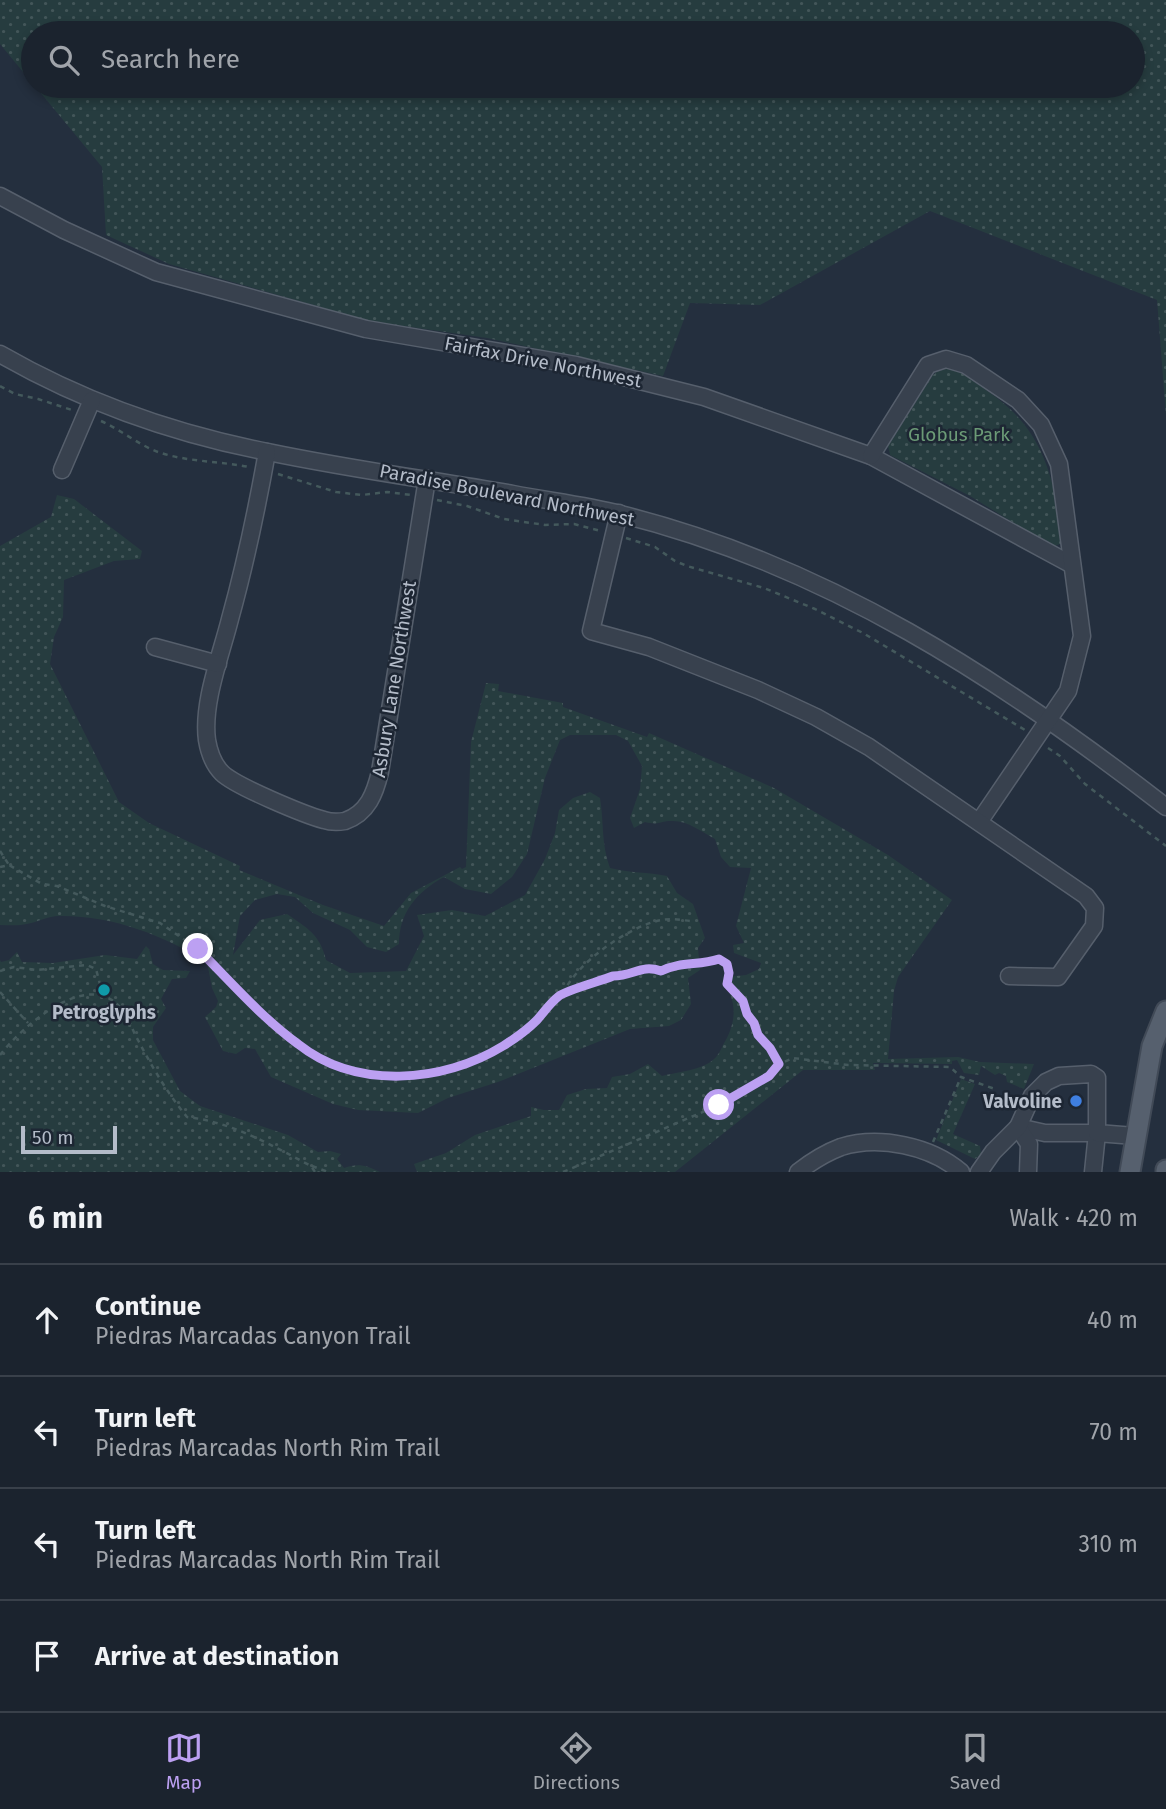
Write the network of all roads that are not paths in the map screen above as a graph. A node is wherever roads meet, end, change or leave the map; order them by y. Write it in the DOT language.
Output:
graph roads {
  1 [pos="0,197"];
  2 [pos="0,354"];
  3 [pos="92,400"];
  4 [pos="267,452"];
  5 [pos="871,456"];
  6 [pos="62,470"];
  7 [pos="426,479"];
  8 [pos="619,513"];
  9 [pos="1072,565"];
  10 [pos="155,647"];
  11 [pos="218,664"];
  12 [pos="1049,720"];
  13 [pos="1166,807"];
  14 [pos="979,821"];
  15 [pos="1009,976"];
  16 [pos="1166,1011"];
  17 [pos="1018,1127"];
  18 [pos="1097,1133"];
  19 [pos="1135,1136"];
  20 [pos="798,1172"];
  21 [pos="961,1172"];
  22 [pos="979,1172"];
  23 [pos="1028,1172"];
  24 [pos="1093,1172"];
  25 [pos="1130,1172"];
  1 -- 5 [label="street, Fairfax Drive Northwest"];
  2 -- 3 [label="street, Paradise Boulevard Northwest"];
  3 -- 4 [label="street, Paradise Boulevard Northwest"];
  3 -- 6 [label="street"];
  4 -- 7 [label="street, Paradise Boulevard Northwest"];
  4 -- 11 [label="street, Asbury Lane Northwest"];
  5 -- 9 [label="street, Fairfax Drive Northwest"];
  5 -- 9 [label="street"];
  7 -- 8 [label="street, Paradise Boulevard Northwest"];
  7 -- 11 [label="street, Asbury Lane Northwest"];
  8 -- 12 [label="street, Paradise Boulevard Northwest"];
  8 -- 14 [label="street"];
  9 -- 12 [label="street"];
  10 -- 11 [label="street"];
  12 -- 13 [label="street, Paradise Boulevard Northwest"];
  12 -- 14 [label="street"];
  14 -- 15 [label="street"];
  16 -- 19 [label="main road"];
  17 -- 18 [label="street"];
  17 -- 18 [label="street"];
  17 -- 22 [label="street"];
  17 -- 23 [label="street"];
  18 -- 19 [label="street"];
  18 -- 24 [label="street"];
  19 -- 25 [label="main road"];
  20 -- 21 [label="street"];
}
